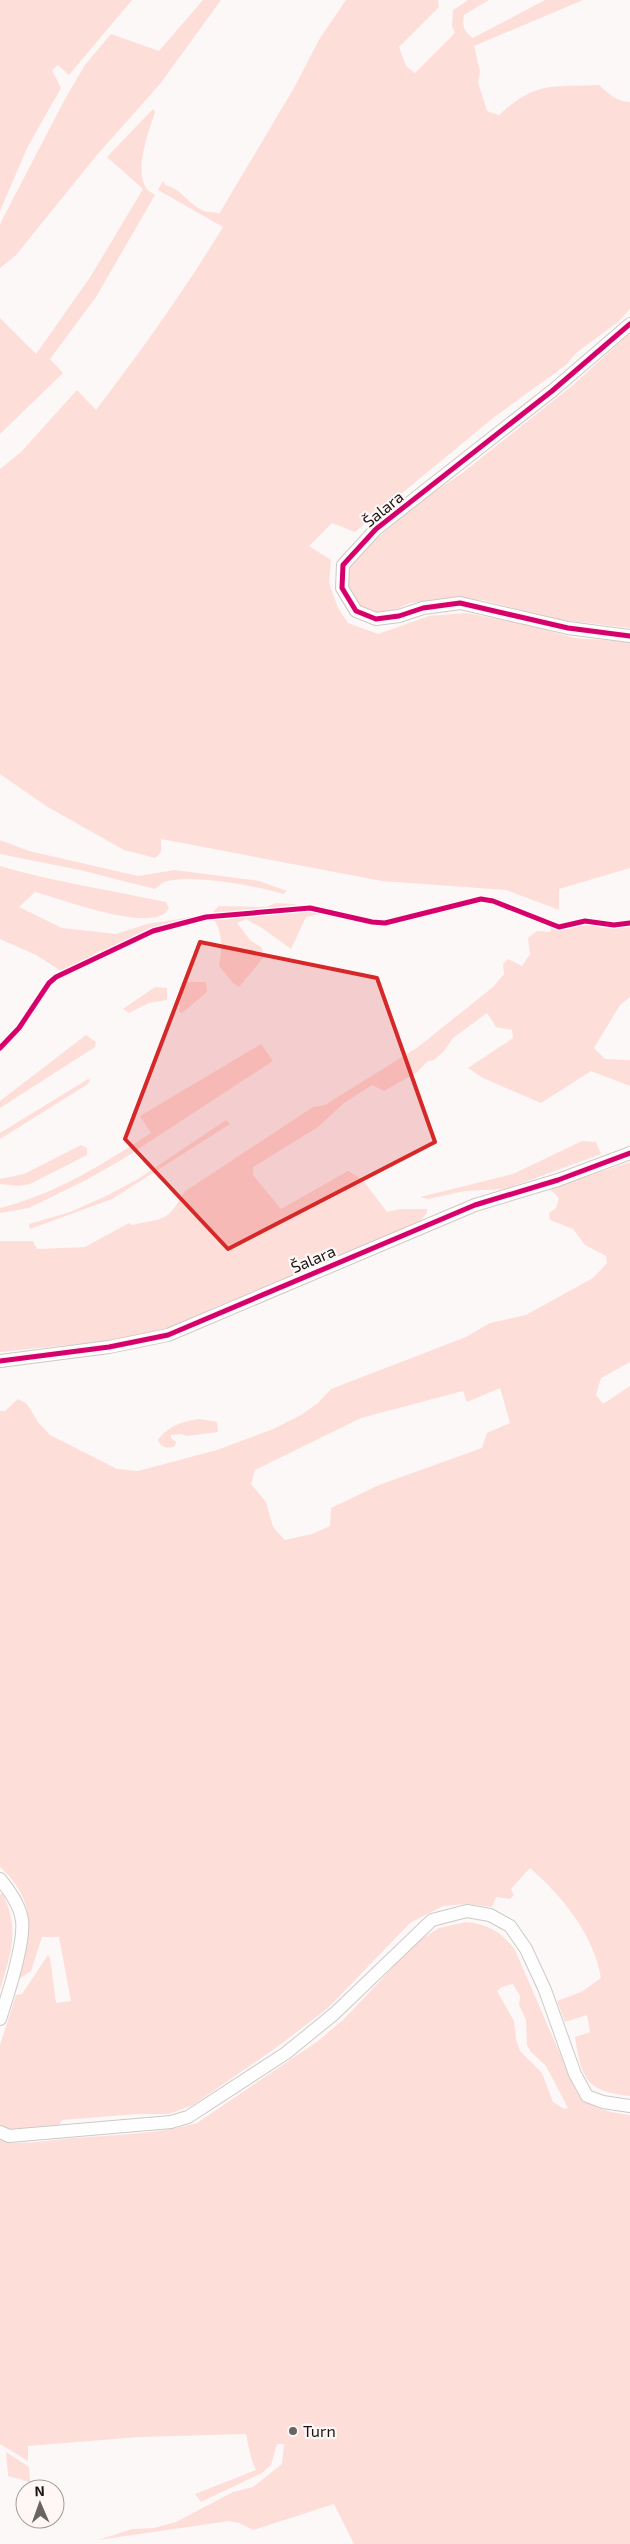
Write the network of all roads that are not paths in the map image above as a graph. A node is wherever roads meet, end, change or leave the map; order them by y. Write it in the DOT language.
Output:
graph roads {
  1 [pos="630,324"];
  2 [pos="630,636"];
  3 [pos="630,1154"];
  4 [pos="0,1361"];
  5 [pos="0,1878"];
  6 [pos="0,2019"];
  7 [pos="630,2106"];
  8 [pos="0,2132"];
  1 -- 2 [label="street, Šalara"];
  3 -- 4 [label="street, Šalara"];
  5 -- 6 [label="street"];
  7 -- 8 [label="street"];
}
